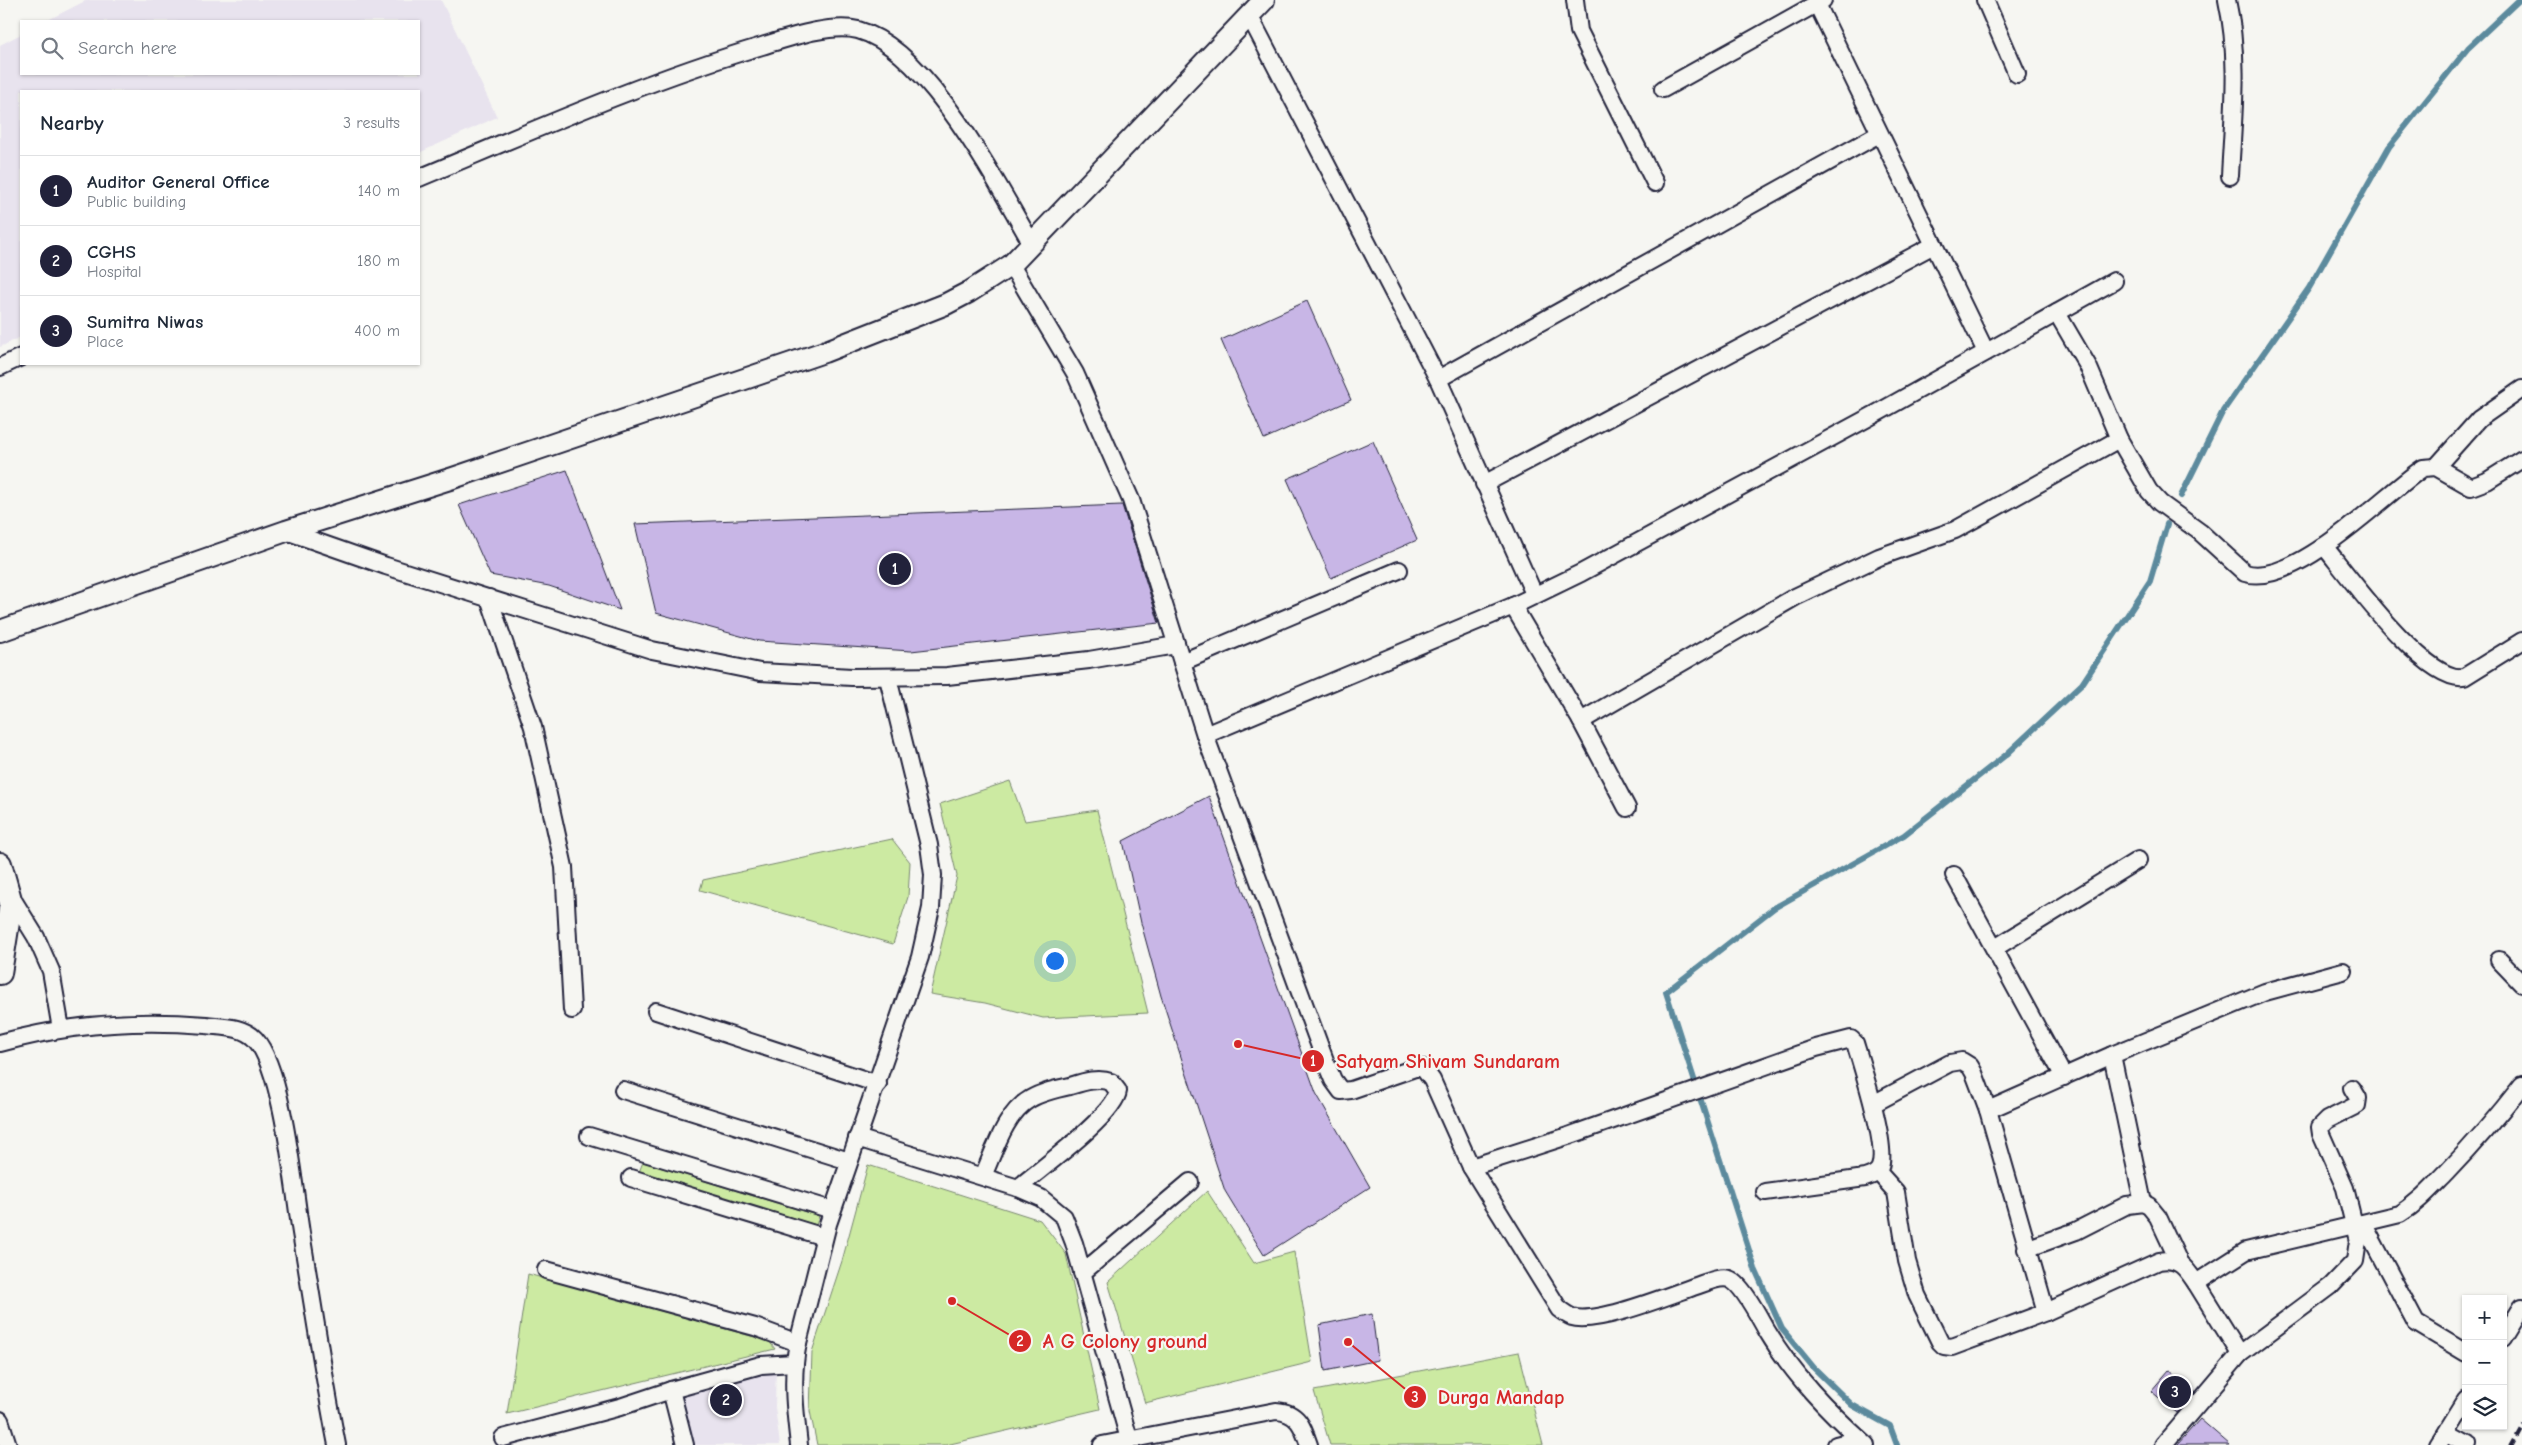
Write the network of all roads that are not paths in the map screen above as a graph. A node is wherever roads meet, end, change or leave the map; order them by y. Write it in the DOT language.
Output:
graph roads {
  1 [pos="1264,0"];
  2 [pos="1575,0"];
  3 [pos="1986,0"];
  4 [pos="2227,0"];
  5 [pos="1820,2"];
  6 [pos="1249,15"];
  7 [pos="2018,74"];
  8 [pos="1663,88"];
  9 [pos="1880,134"];
  10 [pos="2230,176"];
  11 [pos="420,178"];
  12 [pos="1655,182"];
  13 [pos="1032,244"];
  14 [pos="1934,245"];
  15 [pos="1010,265"];
  16 [pos="2114,281"];
  17 [pos="2057,313"];
  18 [pos="1986,352"];
  19 [pos="20,357"];
  20 [pos="0,367"];
  21 [pos="1438,379"];
  22 [pos="2522,389"];
  23 [pos="2119,439"];
  24 [pos="2522,459"];
  25 [pos="2436,467"];
  26 [pos="1484,484"];
  27 [pos="286,531"];
  28 [pos="2324,546"];
  29 [pos="1399,570"];
  30 [pos="1534,594"];
  31 [pos="489,598"];
  32 [pos="1512,606"];
  33 [pos="0,631"];
  34 [pos="2522,641"];
  35 [pos="1176,645"];
  36 [pos="1182,662"];
  37 [pos="888,678"];
  38 [pos="1581,721"];
  39 [pos="1205,736"];
  40 [pos="1627,808"];
  41 [pos="2138,860"];
  42 [pos="0,864"];
  43 [pos="1954,875"];
  44 [pos="8,892"];
  45 [pos="1995,948"];
  46 [pos="2499,960"];
  47 [pos="2343,971"];
  48 [pos="0,973"];
  49 [pos="2522,984"];
  50 [pos="572,1010"];
  51 [pos="656,1010"];
  52 [pos="61,1029"];
  53 [pos="0,1043"];
  54 [pos="2112,1055"];
  55 [pos="2064,1077"];
  56 [pos="878,1084"];
  57 [pos="2522,1085"];
  58 [pos="2352,1088"];
  59 [pos="623,1090"];
  60 [pos="1873,1104"];
  61 [pos="1988,1110"];
  62 [pos="589,1136"];
  63 [pos="857,1138"];
  64 [pos="849,1161"];
  65 [pos="1471,1167"];
  66 [pos="1878,1172"];
  67 [pos="983,1176"];
  68 [pos="631,1178"];
  69 [pos="1190,1182"];
  70 [pos="1018,1188"];
  71 [pos="1765,1192"];
  72 [pos="2143,1203"];
  73 [pos="832,1210"];
  74 [pos="2358,1224"];
  75 [pos="824,1237"];
  76 [pos="2026,1249"];
  77 [pos="2179,1262"];
  78 [pos="546,1270"];
  79 [pos="1082,1273"];
  80 [pos="2196,1282"];
  81 [pos="2522,1307"];
  82 [pos="2046,1312"];
  83 [pos="2507,1331"];
  84 [pos="798,1343"];
  85 [pos="2462,1351"];
  86 [pos="2240,1354"];
  87 [pos="794,1363"];
  88 [pos="671,1390"];
  89 [pos="2462,1406"];
  90 [pos="0,1420"];
  91 [pos="503,1438"];
  92 [pos="1129,1438"];
  93 [pos="2442,1439"];
  94 [pos="1863,1442"];
  95 [pos="8,1445"];
  96 [pos="337,1445"];
  97 [pos="685,1445"];
  98 [pos="799,1445"];
  99 [pos="1102,1445"];
  100 [pos="1309,1445"];
  101 [pos="1836,1445"];
  102 [pos="2163,1445"];
  103 [pos="2468,1445"];
  1 -- 6 [label="street"];
  2 -- 12 [label="street"];
  3 -- 7 [label="street"];
  4 -- 10 [label="street"];
  5 -- 8 [label="street"];
  5 -- 9 [label="street"];
  6 -- 13 [label="street"];
  6 -- 21 [label="street"];
  9 -- 14 [label="street"];
  9 -- 21 [label="street"];
  11 -- 13 [label="street"];
  13 -- 15 [label="street"];
  14 -- 18 [label="street"];
  14 -- 26 [label="street"];
  15 -- 27 [label="street"];
  15 -- 35 [label="street"];
  16 -- 17 [label="street"];
  17 -- 18 [label="street"];
  17 -- 23 [label="street"];
  18 -- 30 [label="street"];
  19 -- 20 [label="street"];
  21 -- 26 [label="street"];
  22 -- 25 [label="street"];
  23 -- 28 [label="street"];
  23 -- 38 [label="street"];
  24 -- 25 [label="street"];
  25 -- 28 [label="street"];
  26 -- 30 [label="street"];
  27 -- 31 [label="street"];
  27 -- 33 [label="street"];
  28 -- 34 [label="street"];
  29 -- 36 [label="street"];
  30 -- 32 [label="street"];
  31 -- 37 [label="street"];
  31 -- 50 [label="street"];
  32 -- 38 [label="street"];
  32 -- 39 [label="street"];
  35 -- 36 [label="street"];
  35 -- 37 [label="street"];
  36 -- 39 [label="street"];
  37 -- 56 [label="street"];
  38 -- 40 [label="street"];
  39 -- 65 [label="street"];
  41 -- 45 [label="street"];
  42 -- 44 [label="main road"];
  43 -- 45 [label="street"];
  44 -- 48 [label="main road"];
  44 -- 52 [label="street"];
  45 -- 55 [label="street"];
  46 -- 49 [label="street"];
  47 -- 54 [label="street"];
  51 -- 56 [label="street"];
  52 -- 53 [label="street"];
  52 -- 96 [label="street"];
  54 -- 55 [label="street"];
  54 -- 72 [label="street"];
  55 -- 61 [label="street"];
  56 -- 63 [label="street"];
  57 -- 74 [label="street"];
  58 -- 74 [label="street"];
  59 -- 64 [label="street"];
  60 -- 61 [label="street"];
  60 -- 65 [label="street"];
  60 -- 66 [label="street"];
  61 -- 76 [label="street"];
  62 -- 73 [label="street"];
  63 -- 64 [label="street"];
  63 -- 67 [label="street"];
  64 -- 73 [label="street"];
  65 -- 94 [label="street"];
  66 -- 71 [label="street"];
  66 -- 82 [label="street"];
  67 -- 70 [label="street"];
  67 -- 70 [label="street"];
  68 -- 75 [label="street"];
  69 -- 79 [label="street"];
  70 -- 79 [label="street"];
  72 -- 76 [label="street"];
  72 -- 77 [label="street"];
  73 -- 75 [label="street"];
  74 -- 80 [label="street"];
  74 -- 85 [label="street"];
  74 -- 86 [label="street"];
  75 -- 84 [label="street"];
  76 -- 82 [label="street"];
  77 -- 80 [label="street"];
  77 -- 82 [label="street"];
  78 -- 84 [label="street"];
  79 -- 92 [label="street"];
  80 -- 86 [label="street"];
  81 -- 83 [label="street"];
  84 -- 87 [label="street"];
  86 -- 102 [label="street"];
  87 -- 88 [label="street"];
  87 -- 98 [label="street"];
  88 -- 91 [label="street"];
  88 -- 97 [label="street"];
  89 -- 93 [label="street"];
  90 -- 95 [label="street"];
  92 -- 99 [label="street"];
  92 -- 100 [label="street"];
  93 -- 103 [label="street"];
  94 -- 101 [label="street"];
}
